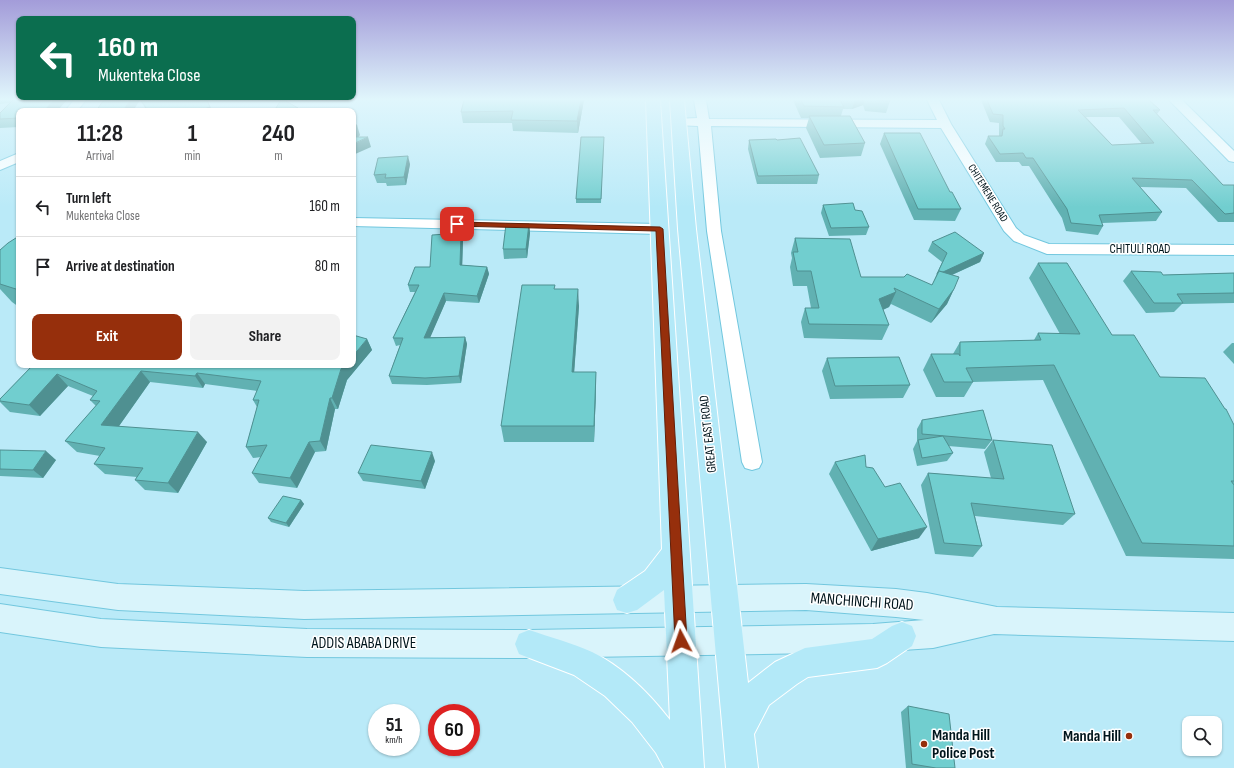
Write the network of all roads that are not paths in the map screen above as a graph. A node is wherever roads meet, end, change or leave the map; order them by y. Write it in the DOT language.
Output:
graph roads {
  1 [pos="655,136"];
  2 [pos="680,136"];
  3 [pos="705,136"];
  4 [pos="952,136"];
  5 [pos="1211,136"];
  6 [pos="16,158"];
  7 [pos="1234,158"];
  8 [pos="0,166"];
  9 [pos="356,222"];
  10 [pos="660,229"];
  11 [pos="1047,249"];
  12 [pos="1234,250"];
  13 [pos="752,462"];
  14 [pos="675,554"];
  15 [pos="0,580"];
  16 [pos="725,598"];
  17 [pos="678,599"];
  18 [pos="627,600"];
  19 [pos="0,618"];
  20 [pos="997,621"];
  21 [pos="1234,627"];
  22 [pos="902,636"];
  23 [pos="681,641"];
  24 [pos="730,641"];
  25 [pos="529,644"];
  26 [pos="739,732"];
  27 [pos="682,768"];
  28 [pos="688,768"];
  29 [pos="742,768"];
  1 -- 10 [label="main road"];
  2 -- 16 [label="main road, GREAT EAST ROAD"];
  3 -- 13 [label="street"];
  4 -- 11 [label="street, CHITEMENE ROAD"];
  5 -- 7 [label="street"];
  6 -- 8 [label="street"];
  9 -- 10 [label="street"];
  10 -- 14 [label="main road"];
  11 -- 12 [label="street, CHITULI ROAD"];
  14 -- 17 [label="main road"];
  14 -- 18 [label="main road"];
  15 -- 18 [label="main road"];
  16 -- 17 [label="main road"];
  16 -- 20 [label="main road, MANCHINCHI ROAD"];
  16 -- 24 [label="main road, GREAT EAST ROAD"];
  17 -- 18 [label="main road"];
  17 -- 23 [label="main road"];
  19 -- 25 [label="main road, ADDIS ABABA DRIVE"];
  20 -- 21 [label="main road, MANCHINCHI ROAD"];
  20 -- 22 [label="main road, MANCHINCHI ROAD"];
  22 -- 24 [label="main road, MANCHINCHI ROAD"];
  22 -- 26 [label="main road"];
  23 -- 24 [label="main road, ADDIS ABABA DRIVE"];
  23 -- 25 [label="main road, ADDIS ABABA DRIVE"];
  23 -- 28 [label="main road"];
  24 -- 26 [label="main road, GREAT EAST ROAD"];
  25 -- 27 [label="main road"];
  26 -- 29 [label="main road, GREAT EAST ROAD"];
}
